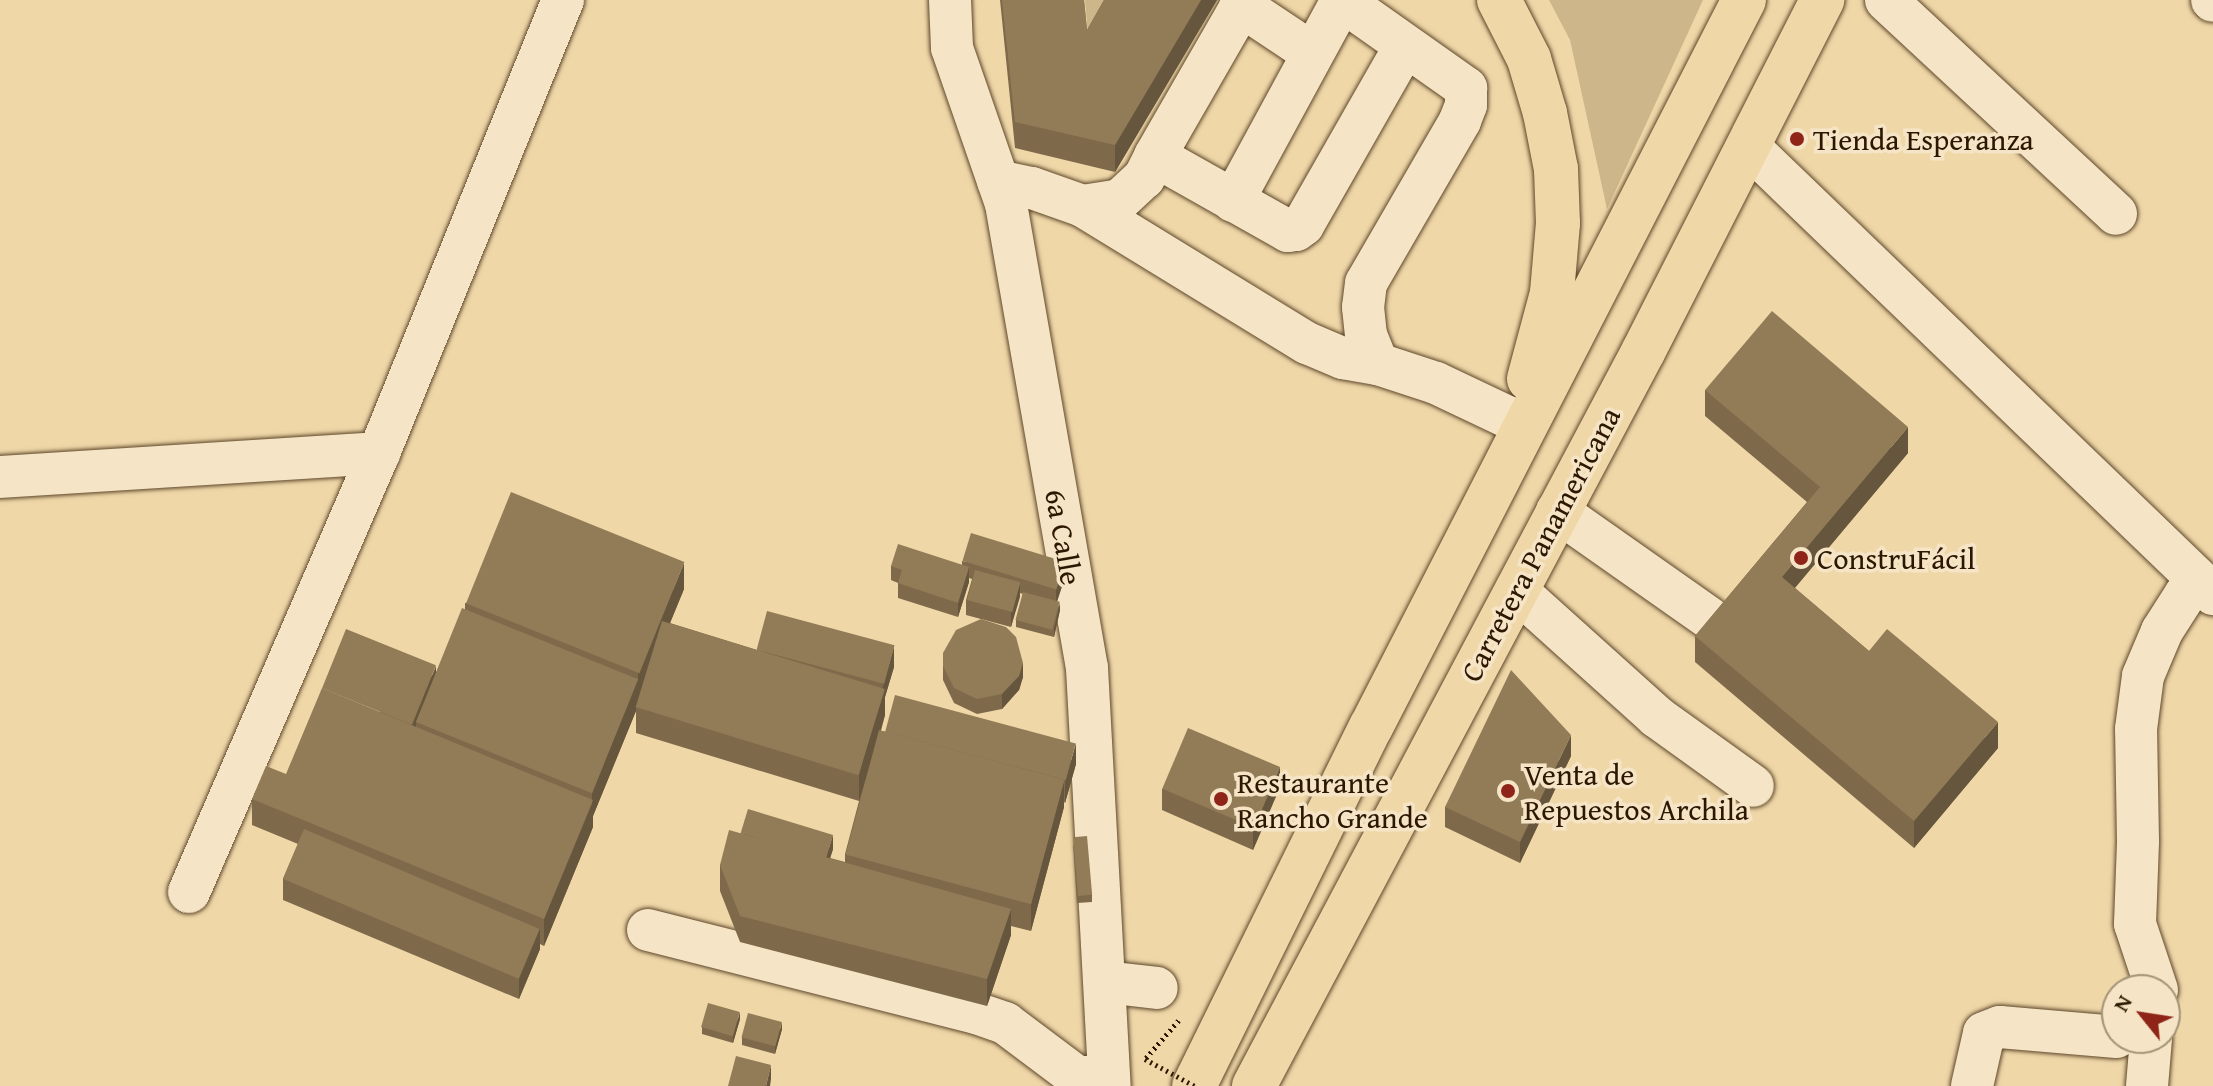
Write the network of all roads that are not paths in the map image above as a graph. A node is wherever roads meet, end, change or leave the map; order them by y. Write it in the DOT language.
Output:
graph roads {
  1 [pos="563,0"];
  2 [pos="950,0"];
  3 [pos="1499,0"];
  4 [pos="1744,0"];
  5 [pos="1844,0"];
  6 [pos="1886,0"];
  7 [pos="1814,16"];
  8 [pos="1405,46"];
  9 [pos="1312,53"];
  10 [pos="1748,146"];
  11 [pos="1155,156"];
  12 [pos="998,181"];
  13 [pos="1233,201"];
  14 [pos="1083,206"];
  15 [pos="2116,214"];
  16 [pos="1378,364"];
  17 [pos="1513,440"];
  18 [pos="379,453"];
  19 [pos="0,477"];
  20 [pos="1557,511"];
  21 [pos="2206,588"];
  22 [pos="1516,590"];
  23 [pos="1709,618"];
  24 [pos="1371,727"];
  25 [pos="1753,786"];
  26 [pos="189,892"];
  27 [pos="648,930"];
  28 [pos="2152,974"];
  29 [pos="1105,982"];
  30 [pos="1171,1001"];
  31 [pos="2101,1035"];
  32 [pos="2139,1054"];
  33 [pos="1122,1074"];
  34 [pos="1194,1086"];
  35 [pos="1226,1086"];
  36 [pos="1254,1086"];
  37 [pos="1972,1086"];
  38 [pos="2147,1086"];
  1 -- 18 [label="street"];
  2 -- 12 [label="street, 6a Calle"];
  3 -- 17 [label="highway"];
  4 -- 17 [label="highway"];
  5 -- 7 [label="highway"];
  6 -- 15 [label="street"];
  7 -- 10 [label="highway, Carretera Panamericana"];
  8 -- 9 [label="street"];
  8 -- 13 [label="street"];
  8 -- 16 [label="street"];
  9 -- 11 [label="street"];
  9 -- 13 [label="street"];
  10 -- 20 [label="highway, Carretera Panamericana"];
  10 -- 21 [label="street"];
  11 -- 13 [label="street"];
  11 -- 14 [label="street"];
  12 -- 14 [label="street"];
  12 -- 29 [label="street, 6a Calle"];
  14 -- 16 [label="street"];
  16 -- 17 [label="street"];
  17 -- 24 [label="highway"];
  18 -- 19 [label="street"];
  18 -- 26 [label="street"];
  20 -- 22 [label="highway, Carretera Panamericana"];
  20 -- 23 [label="street"];
  21 -- 28 [label="street"];
  22 -- 25 [label="street"];
  22 -- 36 [label="highway, Carretera Panamericana"];
  24 -- 34 [label="highway"];
  24 -- 35 [label="highway"];
  27 -- 33 [label="street"];
  29 -- 30 [label="street"];
  29 -- 33 [label="street, 6a Calle"];
  31 -- 37 [label="street"];
  32 -- 38 [label="street"];
}
